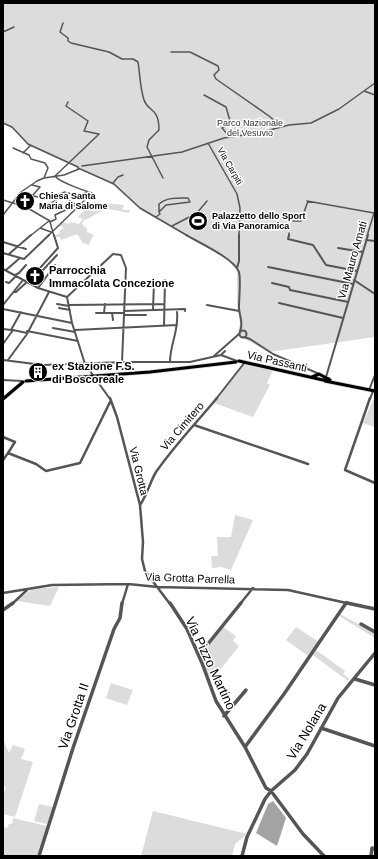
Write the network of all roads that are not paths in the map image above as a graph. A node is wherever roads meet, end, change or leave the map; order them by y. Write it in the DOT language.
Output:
graph roads {
  1 [pos="62,23"];
  2 [pos="14,27"];
  3 [pos="3,32"];
  4 [pos="171,52"];
  5 [pos="375,83"];
  6 [pos="364,91"];
  7 [pos="204,95"];
  8 [pos="375,95"];
  9 [pos="68,102"];
  10 [pos="3,123"];
  11 [pos="282,127"];
  12 [pos="230,137"];
  13 [pos="208,143"];
  14 [pos="30,146"];
  15 [pos="13,148"];
  16 [pos="23,153"];
  17 [pos="153,157"];
  18 [pos="70,163"];
  19 [pos="80,168"];
  20 [pos="123,174"];
  21 [pos="55,177"];
  22 [pos="44,178"];
  23 [pos="163,178"];
  24 [pos="113,183"];
  25 [pos="32,185"];
  26 [pos="87,192"];
  27 [pos="19,193"];
  28 [pos="59,194"];
  29 [pos="67,194"];
  30 [pos="32,196"];
  31 [pos="63,196"];
  32 [pos="38,197"];
  33 [pos="76,198"];
  34 [pos="3,200"];
  35 [pos="69,201"];
  36 [pos="207,201"];
  37 [pos="13,203"];
  38 [pos="48,204"];
  39 [pos="77,206"];
  40 [pos="159,212"];
  41 [pos="3,215"];
  42 [pos="156,218"];
  43 [pos="50,221"];
  44 [pos="293,221"];
  45 [pos="172,226"];
  46 [pos="39,228"];
  47 [pos="54,230"];
  48 [pos="51,232"];
  49 [pos="289,233"];
  50 [pos="366,240"];
  51 [pos="375,241"];
  52 [pos="3,242"];
  53 [pos="17,247"];
  54 [pos="338,248"];
  55 [pos="26,249"];
  56 [pos="3,252"];
  57 [pos="363,252"];
  58 [pos="9,254"];
  59 [pos="57,255"];
  60 [pos="20,258"];
  61 [pos="26,265"];
  62 [pos="55,265"];
  63 [pos="268,267"];
  64 [pos="237,268"];
  65 [pos="3,269"];
  66 [pos="39,269"];
  67 [pos="6,270"];
  68 [pos="43,270"];
  69 [pos="357,271"];
  70 [pos="15,276"];
  71 [pos="23,280"];
  72 [pos="165,280"];
  73 [pos="354,280"];
  74 [pos="6,282"];
  75 [pos="27,282"];
  76 [pos="154,282"];
  77 [pos="272,283"];
  78 [pos="30,284"];
  79 [pos="353,284"];
  80 [pos="38,288"];
  81 [pos="14,292"];
  82 [pos="49,292"];
  83 [pos="375,294"];
  84 [pos="67,297"];
  85 [pos="4,301"];
  86 [pos="348,302"];
  87 [pos="60,303"];
  88 [pos="279,303"];
  89 [pos="56,304"];
  90 [pos="105,304"];
  91 [pos="125,304"];
  92 [pos="153,304"];
  93 [pos="164,304"];
  94 [pos="3,305"];
  95 [pos="68,305"];
  96 [pos="207,305"];
  97 [pos="59,308"];
  98 [pos="3,309"];
  99 [pos="70,310"];
  100 [pos="153,310"];
  101 [pos="164,310"];
  102 [pos="239,311"];
  103 [pos="21,312"];
  104 [pos="177,312"];
  105 [pos="185,312"];
  106 [pos="96,313"];
  107 [pos="104,313"];
  108 [pos="112,313"];
  109 [pos="124,313"];
  110 [pos="146,315"];
  111 [pos="36,316"];
  112 [pos="343,318"];
  113 [pos="112,320"];
  114 [pos="72,323"];
  115 [pos="177,325"];
  116 [pos="164,326"];
  117 [pos="242,327"];
  118 [pos="53,328"];
  119 [pos="124,328"];
  120 [pos="5,329"];
  121 [pos="12,330"];
  122 [pos="75,331"];
  123 [pos="27,332"];
  124 [pos="3,333"];
  125 [pos="239,333"];
  126 [pos="246,333"];
  127 [pos="243,337"];
  128 [pos="236,338"];
  129 [pos="250,339"];
  130 [pos="78,341"];
  131 [pos="3,344"];
  132 [pos="225,348"];
  133 [pos="220,352"];
  134 [pos="225,352"];
  135 [pos="221,355"];
  136 [pos="226,356"];
  137 [pos="212,357"];
  138 [pos="3,360"];
  139 [pos="8,361"];
  140 [pos="238,361"];
  141 [pos="122,362"];
  142 [pos="170,362"];
  143 [pos="245,362"];
  144 [pos="85,364"];
  145 [pos="314,375"];
  146 [pos="375,375"];
  147 [pos="94,377"];
  148 [pos="327,378"];
  149 [pos="3,380"];
  150 [pos="321,380"];
  151 [pos="24,381"];
  152 [pos="336,383"];
  153 [pos="372,391"];
  154 [pos="3,398"];
  155 [pos="111,400"];
  156 [pos="194,425"];
  157 [pos="3,437"];
  158 [pos="8,453"];
  159 [pos="3,460"];
  160 [pos="308,464"];
  161 [pos="375,482"];
  162 [pos="140,505"];
  163 [pos="128,584"];
  164 [pos="158,587"];
  165 [pos="253,588"];
  166 [pos="27,590"];
  167 [pos="3,593"];
  168 [pos="347,602"];
  169 [pos="375,609"];
  170 [pos="3,610"];
  171 [pos="361,624"];
  172 [pos="375,632"];
  173 [pos="375,653"];
  174 [pos="199,655"];
  175 [pos="355,678"];
  176 [pos="375,685"];
  177 [pos="246,690"];
  178 [pos="224,716"];
  179 [pos="321,728"];
  180 [pos="375,746"];
  181 [pos="245,747"];
  182 [pos="271,791"];
  183 [pos="375,849"];
  184 [pos="320,854"];
  185 [pos="39,856"];
  186 [pos="242,856"];
  187 [pos="324,856"];
  188 [pos="371,856"];
  1 -- 17 [label="street"];
  2 -- 3 [label="street"];
  4 -- 11 [label="street"];
  5 -- 6 [label="street"];
  6 -- 8 [label="street"];
  6 -- 11 [label="street"];
  7 -- 12 [label="street"];
  9 -- 18 [label="street"];
  10 -- 14 [label="street"];
  11 -- 12 [label="street"];
  12 -- 13 [label="street"];
  13 -- 17 [label="street"];
  13 -- 64 [label="street, Via Carpiti"];
  14 -- 16 [label="street"];
  14 -- 18 [label="street"];
  15 -- 16 [label="street"];
  16 -- 22 [label="street"];
  17 -- 19 [label="street"];
  17 -- 23 [label="street"];
  18 -- 19 [label="street"];
  18 -- 21 [label="street"];
  19 -- 21 [label="street"];
  19 -- 24 [label="street"];
  20 -- 24 [label="street"];
  21 -- 22 [label="street"];
  21 -- 39 [label="street"];
  22 -- 25 [label="street"];
  24 -- 42 [label="street"];
  25 -- 27 [label="street"];
  25 -- 30 [label="street"];
  26 -- 33 [label="street"];
  27 -- 30 [label="street"];
  27 -- 37 [label="street"];
  28 -- 29 [label="street"];
  29 -- 31 [label="street"];
  29 -- 33 [label="street"];
  30 -- 32 [label="street"];
  31 -- 35 [label="street"];
  31 -- 38 [label="street"];
  33 -- 35 [label="street"];
  34 -- 37 [label="street"];
  35 -- 39 [label="street"];
  36 -- 45 [label="street"];
  37 -- 41 [label="street"];
  37 -- 43 [label="street"];
  39 -- 43 [label="street"];
  39 -- 47 [label="street"];
  40 -- 40 [label="street"];
  40 -- 42 [label="street"];
  42 -- 45 [label="street"];
  43 -- 46 [label="street"];
  43 -- 47 [label="street"];
  44 -- 50 [label="street, Via Mauro Amati"];
  45 -- 64 [label="street"];
  46 -- 48 [label="street"];
  46 -- 53 [label="street"];
  47 -- 48 [label="street"];
  47 -- 66 [label="street"];
  48 -- 60 [label="street"];
  49 -- 69 [label="street"];
  50 -- 51 [label="street"];
  50 -- 57 [label="street, Via Mauro Amati"];
  52 -- 53 [label="street"];
  53 -- 55 [label="street"];
  53 -- 58 [label="street"];
  54 -- 57 [label="street"];
  56 -- 58 [label="street"];
  57 -- 69 [label="street, Via Mauro Amati"];
  58 -- 60 [label="street"];
  59 -- 68 [label="street"];
  60 -- 67 [label="street"];
  61 -- 70 [label="street"];
  62 -- 80 [label="street"];
  63 -- 79 [label="street"];
  64 -- 102 [label="street, Via Carpiti"];
  65 -- 67 [label="street"];
  66 -- 68 [label="street"];
  66 -- 75 [label="street"];
  67 -- 70 [label="street"];
  68 -- 78 [label="street"];
  69 -- 73 [label="street, Via Mauro Amati"];
  70 -- 71 [label="street"];
  70 -- 74 [label="street"];
  71 -- 75 [label="street"];
  71 -- 81 [label="street"];
  72 -- 93 [label="street"];
  73 -- 79 [label="street, Via Mauro Amati"];
  73 -- 83 [label="street"];
  75 -- 78 [label="street"];
  75 -- 81 [label="street"];
  76 -- 92 [label="street"];
  77 -- 86 [label="street"];
  78 -- 80 [label="street"];
  79 -- 86 [label="street, Via Mauro Amati"];
  80 -- 82 [label="street"];
  81 -- 85 [label="street"];
  82 -- 84 [label="street"];
  82 -- 111 [label="street"];
  84 -- 91 [label="street"];
  84 -- 95 [label="street, Via Grotta"];
  85 -- 94 [label="street"];
  86 -- 112 [label="street, Via Mauro Amati"];
  87 -- 95 [label="street"];
  88 -- 112 [label="street"];
  89 -- 95 [label="street"];
  90 -- 91 [label="street"];
  90 -- 95 [label="street"];
  90 -- 107 [label="street"];
  91 -- 92 [label="street"];
  91 -- 109 [label="street"];
  92 -- 93 [label="street"];
  92 -- 100 [label="street"];
  93 -- 101 [label="street"];
  95 -- 99 [label="street, Via Grotta"];
  96 -- 102 [label="street"];
  97 -- 99 [label="street"];
  98 -- 103 [label="street"];
  99 -- 114 [label="street, Via Grotta"];
  100 -- 101 [label="street"];
  100 -- 109 [label="street"];
  101 -- 105 [label="street"];
  101 -- 116 [label="street"];
  102 -- 117 [label="street, Via Carpiti"];
  103 -- 111 [label="street"];
  103 -- 121 [label="street"];
  104 -- 115 [label="street"];
  106 -- 107 [label="street"];
  107 -- 108 [label="street"];
  108 -- 109 [label="street"];
  108 -- 113 [label="street"];
  109 -- 110 [label="street"];
  109 -- 119 [label="street"];
  111 -- 114 [label="street"];
  111 -- 123 [label="street"];
  112 -- 148 [label="street, Via Mauro Amati"];
  114 -- 122 [label="street, Via Grotta"];
  115 -- 116 [label="street"];
  115 -- 142 [label="street"];
  116 -- 119 [label="street"];
  117 -- 125 [label="street"];
  117 -- 126 [label="street"];
  118 -- 122 [label="street"];
  119 -- 122 [label="street"];
  119 -- 141 [label="street"];
  120 -- 121 [label="street"];
  120 -- 124 [label="street"];
  121 -- 123 [label="street"];
  121 -- 131 [label="street"];
  122 -- 130 [label="street, Via Grotta"];
  123 -- 130 [label="street"];
  123 -- 139 [label="street"];
  125 -- 126 [label="street"];
  125 -- 127 [label="street"];
  125 -- 128 [label="street"];
  126 -- 127 [label="street"];
  126 -- 129 [label="street"];
  127 -- 128 [label="street"];
  127 -- 129 [label="street"];
  128 -- 132 [label="street"];
  129 -- 145 [label="street"];
  130 -- 144 [label="street, Via Grotta"];
  132 -- 133 [label="street"];
  132 -- 134 [label="street"];
  133 -- 135 [label="street"];
  133 -- 137 [label="street"];
  134 -- 135 [label="street"];
  134 -- 136 [label="street"];
  135 -- 136 [label="street, Via Passanti"];
  135 -- 137 [label="street"];
  136 -- 140 [label="street, Via Passanti"];
  137 -- 142 [label="street"];
  138 -- 139 [label="street"];
  139 -- 144 [label="street"];
  140 -- 143 [label="main road, Via Passanti"];
  140 -- 147 [label="main road"];
  141 -- 142 [label="street"];
  141 -- 144 [label="street"];
  143 -- 145 [label="main road, Via Passanti"];
  143 -- 156 [label="street, Via Cimitero"];
  144 -- 147 [label="street, Via Grotta"];
  145 -- 148 [label="main road, Via Passanti"];
  145 -- 150 [label="main road, Via Passanti"];
  146 -- 153 [label="street"];
  147 -- 151 [label="main road"];
  147 -- 155 [label="street, Via Grotta"];
  148 -- 150 [label="main road, Via Passanti"];
  148 -- 152 [label="main road, Via Passanti"];
  149 -- 151 [label="street"];
  150 -- 152 [label="main road, Via Passanti"];
  151 -- 154 [label="main road"];
  152 -- 153 [label="main road, Via Passanti"];
  153 -- 161 [label="street"];
  155 -- 158 [label="street"];
  155 -- 162 [label="street, Via Grotta"];
  156 -- 160 [label="street"];
  156 -- 162 [label="street, Via Cimitero"];
  157 -- 158 [label="street"];
  158 -- 159 [label="street"];
  162 -- 164 [label="street, Via Grotta"];
  163 -- 164 [label="street, Via Grotta Parrella"];
  163 -- 166 [label="street, Via Grotta Parrella"];
  163 -- 185 [label="street, Via Grotta II"];
  164 -- 165 [label="street, Via Grotta Parrella"];
  164 -- 174 [label="street, Via Pizzo Martino"];
  165 -- 168 [label="street, Via Grotta Parrella"];
  165 -- 174 [label="street"];
  166 -- 167 [label="street, Via Grotta Parrella"];
  166 -- 170 [label="street"];
  168 -- 169 [label="street, Via Grotta Parrella"];
  168 -- 181 [label="street"];
  171 -- 172 [label="street"];
  173 -- 175 [label="street, Via Nolana"];
  174 -- 178 [label="street, Via Pizzo Martino"];
  175 -- 176 [label="street"];
  175 -- 179 [label="street, Via Nolana"];
  177 -- 178 [label="street"];
  178 -- 181 [label="street, Via Pizzo Martino"];
  179 -- 180 [label="street"];
  179 -- 182 [label="street, Via Nolana"];
  181 -- 182 [label="street, Via Pizzo Martino"];
  182 -- 184 [label="street, Via Pizzo Martino"];
  182 -- 186 [label="street, Via Nolana"];
  183 -- 188 [label="street"];
  184 -- 187 [label="street, Via Pizzo Martino"];
}
